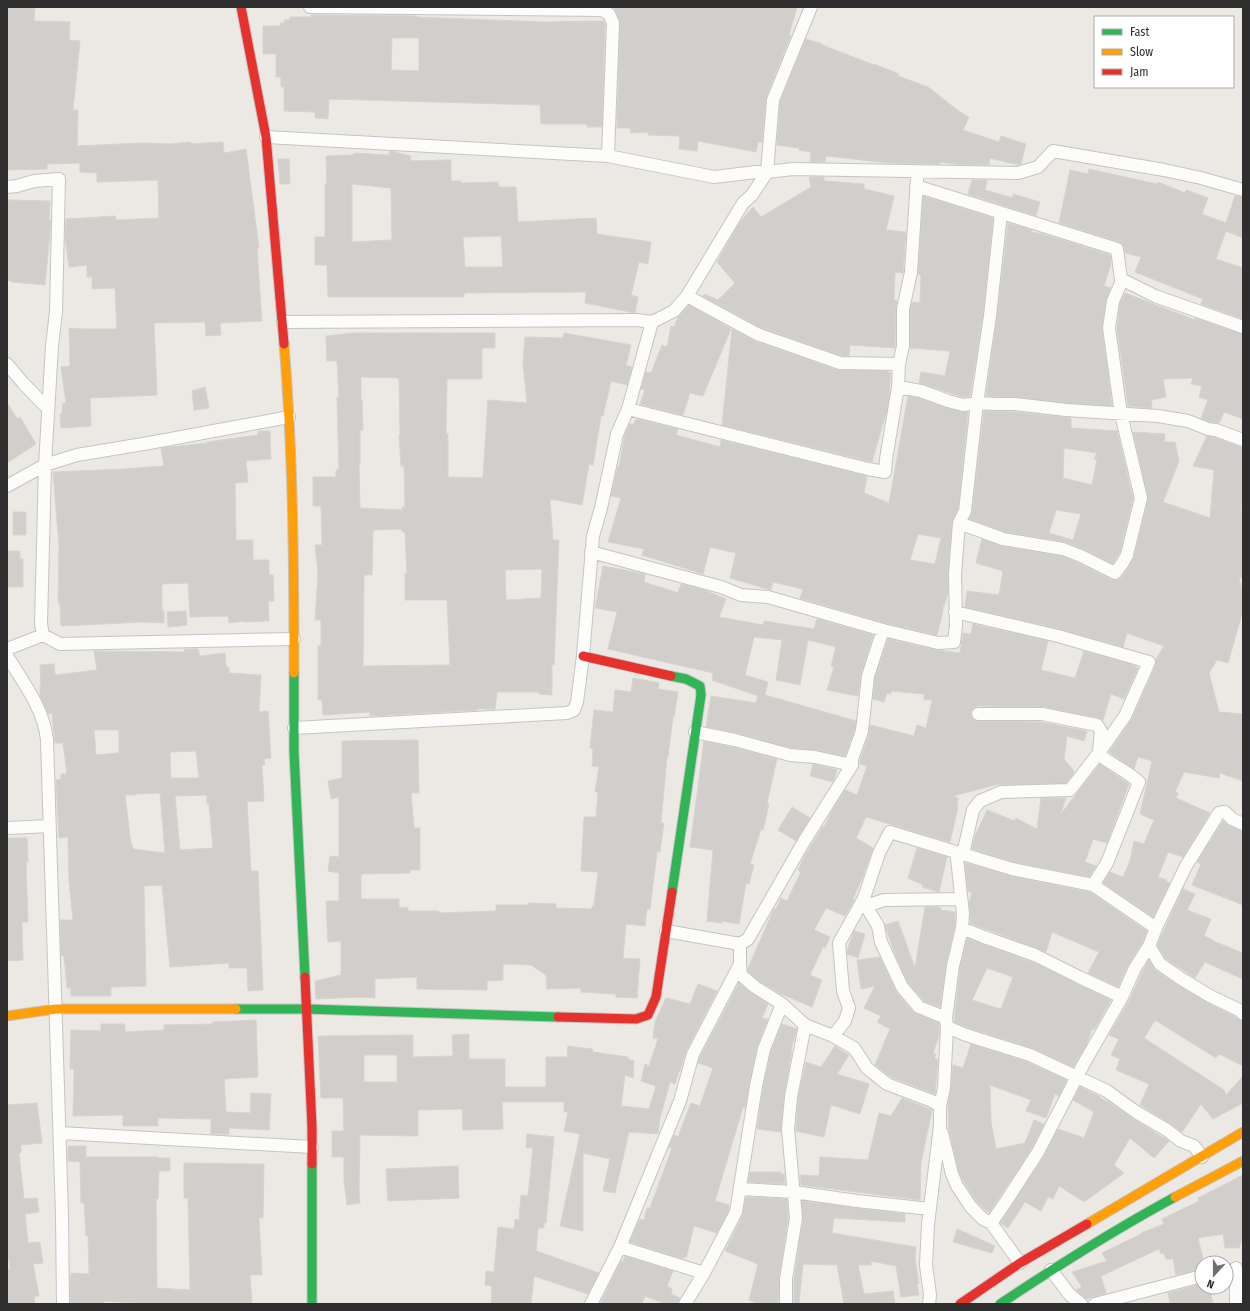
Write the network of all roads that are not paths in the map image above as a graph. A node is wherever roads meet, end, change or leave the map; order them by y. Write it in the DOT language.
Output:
graph roads {
  1 [pos="241,7"];
  2 [pos="310,7"];
  3 [pos="811,7"];
  4 [pos="266,137"];
  5 [pos="608,156"];
  6 [pos="917,170"];
  7 [pos="767,172"];
  8 [pos="916,186"];
  9 [pos="7,187"];
  10 [pos="1243,190"];
  11 [pos="1001,213"];
  12 [pos="1121,278"];
  13 [pos="687,296"];
  14 [pos="283,322"];
  15 [pos="652,322"];
  16 [pos="1243,327"];
  17 [pos="7,364"];
  18 [pos="899,364"];
  19 [pos="898,387"];
  20 [pos="977,403"];
  21 [pos="48,409"];
  22 [pos="628,409"];
  23 [pos="1121,414"];
  24 [pos="289,417"];
  25 [pos="1243,440"];
  26 [pos="45,465"];
  27 [pos="7,486"];
  28 [pos="959,523"];
  29 [pos="591,552"];
  30 [pos="955,612"];
  31 [pos="883,630"];
  32 [pos="43,635"];
  33 [pos="294,639"];
  34 [pos="7,649"];
  35 [pos="7,656"];
  36 [pos="583,656"];
  37 [pos="978,714"];
  38 [pos="294,728"];
  39 [pos="695,732"];
  40 [pos="1098,754"];
  41 [pos="852,765"];
  42 [pos="1243,824"];
  43 [pos="50,826"];
  44 [pos="7,828"];
  45 [pos="963,854"];
  46 [pos="1093,885"];
  47 [pos="961,899"];
  48 [pos="865,902"];
  49 [pos="962,928"];
  50 [pos="1156,928"];
  51 [pos="666,931"];
  52 [pos="740,944"];
  53 [pos="1149,946"];
  54 [pos="740,964"];
  55 [pos="1122,997"];
  56 [pos="782,1004"];
  57 [pos="56,1009"];
  58 [pos="306,1009"];
  59 [pos="1243,1014"];
  60 [pos="7,1016"];
  61 [pos="946,1022"];
  62 [pos="805,1025"];
  63 [pos="833,1036"];
  64 [pos="1077,1077"];
  65 [pos="940,1106"];
  66 [pos="940,1126"];
  67 [pos="1243,1132"];
  68 [pos="60,1133"];
  69 [pos="312,1147"];
  70 [pos="1202,1156"];
  71 [pos="1243,1161"];
  72 [pos="740,1189"];
  73 [pos="794,1192"];
  74 [pos="930,1208"];
  75 [pos="991,1222"];
  76 [pos="620,1247"];
  77 [pos="1020,1263"];
  78 [pos="1238,1267"];
  79 [pos="1051,1270"];
  80 [pos="704,1273"];
  81 [pos="1194,1278"];
  82 [pos="63,1304"];
  83 [pos="312,1304"];
  84 [pos="590,1304"];
  85 [pos="685,1304"];
  86 [pos="786,1304"];
  87 [pos="929,1304"];
  88 [pos="960,1304"];
  89 [pos="1000,1304"];
  90 [pos="1081,1304"];
  91 [pos="1095,1304"];
  92 [pos="1236,1304"];
  1 -- 4 [label="street"];
  2 -- 5 [label="street"];
  3 -- 7 [label="street"];
  4 -- 5 [label="street"];
  4 -- 14 [label="street"];
  5 -- 7 [label="street"];
  6 -- 7 [label="street"];
  6 -- 8 [label="street"];
  6 -- 10 [label="street"];
  7 -- 13 [label="street"];
  8 -- 11 [label="street"];
  8 -- 18 [label="street"];
  9 -- 21 [label="street"];
  11 -- 12 [label="street"];
  11 -- 20 [label="street"];
  12 -- 16 [label="street"];
  12 -- 23 [label="street"];
  13 -- 15 [label="street"];
  13 -- 18 [label="street"];
  14 -- 15 [label="street"];
  14 -- 24 [label="street"];
  15 -- 22 [label="street"];
  17 -- 21 [label="street"];
  18 -- 19 [label="street"];
  19 -- 20 [label="street"];
  19 -- 22 [label="street"];
  20 -- 23 [label="street"];
  20 -- 28 [label="street"];
  21 -- 26 [label="street"];
  22 -- 29 [label="street"];
  23 -- 25 [label="street"];
  23 -- 28 [label="street"];
  24 -- 26 [label="street"];
  24 -- 33 [label="street"];
  26 -- 27 [label="street"];
  26 -- 32 [label="street"];
  28 -- 30 [label="street"];
  29 -- 31 [label="street"];
  29 -- 36 [label="street"];
  30 -- 31 [label="street"];
  30 -- 40 [label="street"];
  31 -- 41 [label="street"];
  32 -- 33 [label="street"];
  32 -- 34 [label="street"];
  33 -- 38 [label="street"];
  35 -- 43 [label="street"];
  36 -- 38 [label="street"];
  36 -- 39 [label="street"];
  37 -- 40 [label="street"];
  38 -- 58 [label="street"];
  39 -- 41 [label="street"];
  39 -- 51 [label="street"];
  40 -- 45 [label="street"];
  40 -- 46 [label="street"];
  41 -- 52 [label="street"];
  42 -- 50 [label="street"];
  43 -- 44 [label="street"];
  43 -- 57 [label="street"];
  45 -- 46 [label="street"];
  45 -- 47 [label="street"];
  45 -- 48 [label="street"];
  46 -- 50 [label="street"];
  47 -- 48 [label="street"];
  47 -- 49 [label="street"];
  48 -- 61 [label="street"];
  48 -- 63 [label="street"];
  49 -- 55 [label="street"];
  49 -- 61 [label="street"];
  50 -- 53 [label="street"];
  51 -- 52 [label="street"];
  51 -- 58 [label="street"];
  52 -- 54 [label="street"];
  53 -- 55 [label="street"];
  53 -- 59 [label="street"];
  54 -- 56 [label="street"];
  54 -- 76 [label="street"];
  55 -- 64 [label="street"];
  56 -- 62 [label="street"];
  56 -- 72 [label="street"];
  57 -- 58 [label="street"];
  57 -- 60 [label="street"];
  57 -- 68 [label="street"];
  58 -- 69 [label="street"];
  61 -- 64 [label="street"];
  61 -- 65 [label="street"];
  62 -- 63 [label="street"];
  62 -- 73 [label="street"];
  63 -- 65 [label="street"];
  64 -- 70 [label="street"];
  64 -- 75 [label="street"];
  65 -- 66 [label="street"];
  66 -- 74 [label="street"];
  66 -- 75 [label="street"];
  67 -- 70 [label="street"];
  68 -- 69 [label="street"];
  68 -- 82 [label="street"];
  69 -- 83 [label="street"];
  70 -- 77 [label="street"];
  71 -- 79 [label="street"];
  72 -- 73 [label="street"];
  72 -- 80 [label="street"];
  73 -- 74 [label="street"];
  73 -- 86 [label="street"];
  74 -- 87 [label="street"];
  75 -- 77 [label="street"];
  76 -- 80 [label="street"];
  76 -- 84 [label="street"];
  77 -- 88 [label="street"];
  78 -- 92 [label="street"];
  79 -- 89 [label="street"];
  79 -- 90 [label="street"];
  80 -- 85 [label="street"];
  81 -- 91 [label="street"];
}
